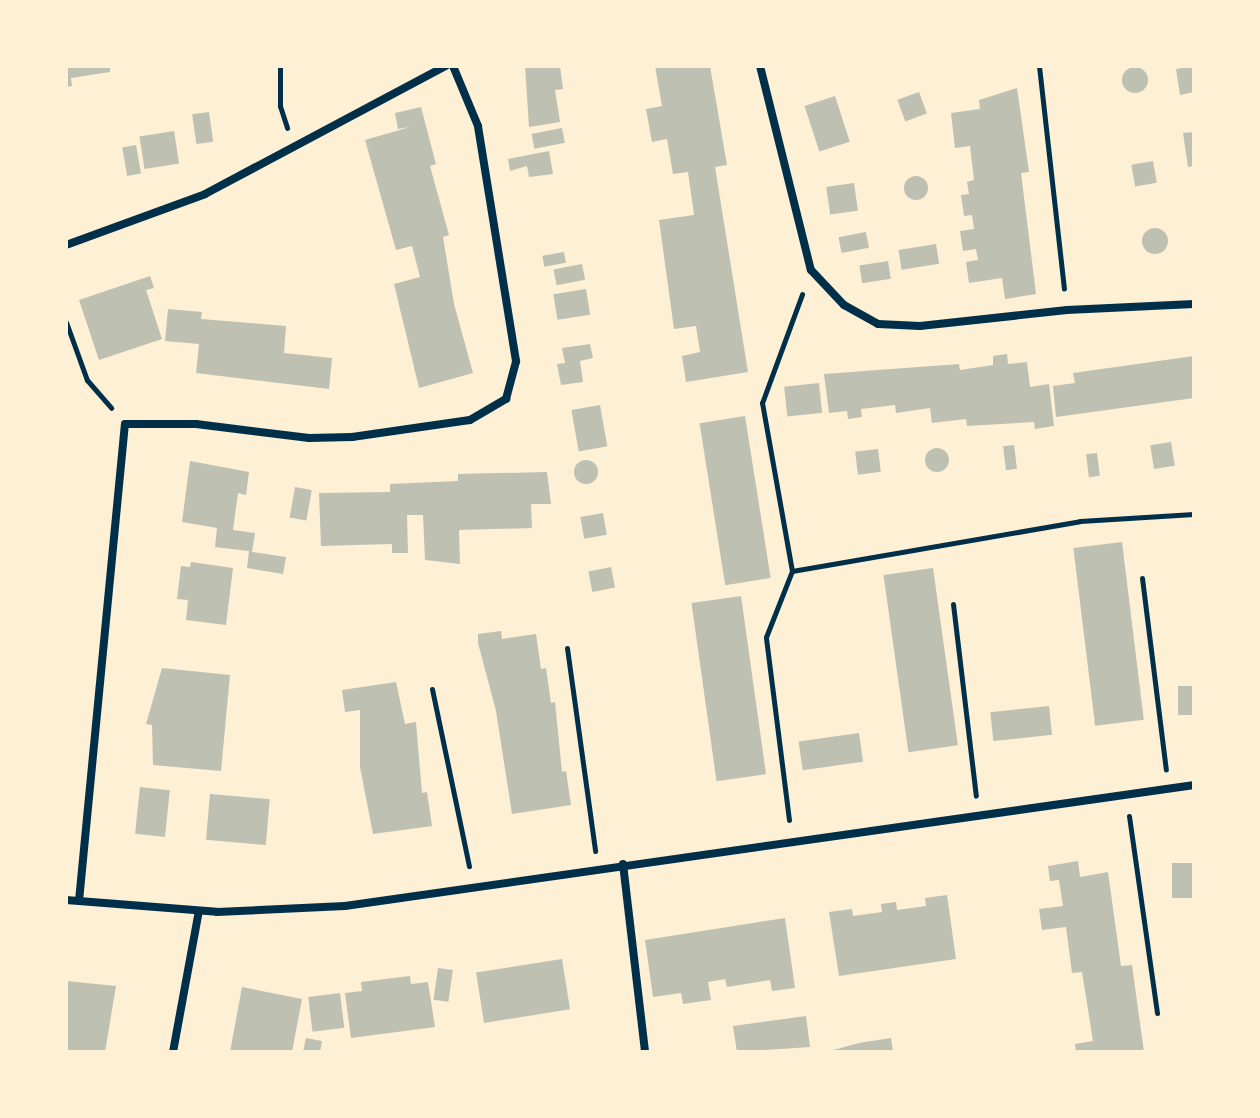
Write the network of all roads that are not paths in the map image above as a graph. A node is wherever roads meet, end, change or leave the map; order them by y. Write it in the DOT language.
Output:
graph roads {
  1 [pos="446,66"];
  2 [pos="453,66"];
  3 [pos="760,66"];
  4 [pos="66,245"];
  5 [pos="1194,304"];
  6 [pos="1194,785"];
  7 [pos="623,864"];
  8 [pos="66,900"];
  9 [pos="79,901"];
  10 [pos="199,911"];
  11 [pos="173,1052"];
  12 [pos="645,1052"];
  1 -- 4 [label="street"];
  2 -- 9 [label="street"];
  3 -- 5 [label="street"];
  6 -- 7 [label="street"];
  7 -- 10 [label="street"];
  7 -- 12 [label="street"];
  8 -- 9 [label="street"];
  9 -- 10 [label="street"];
  10 -- 11 [label="street"];
}
